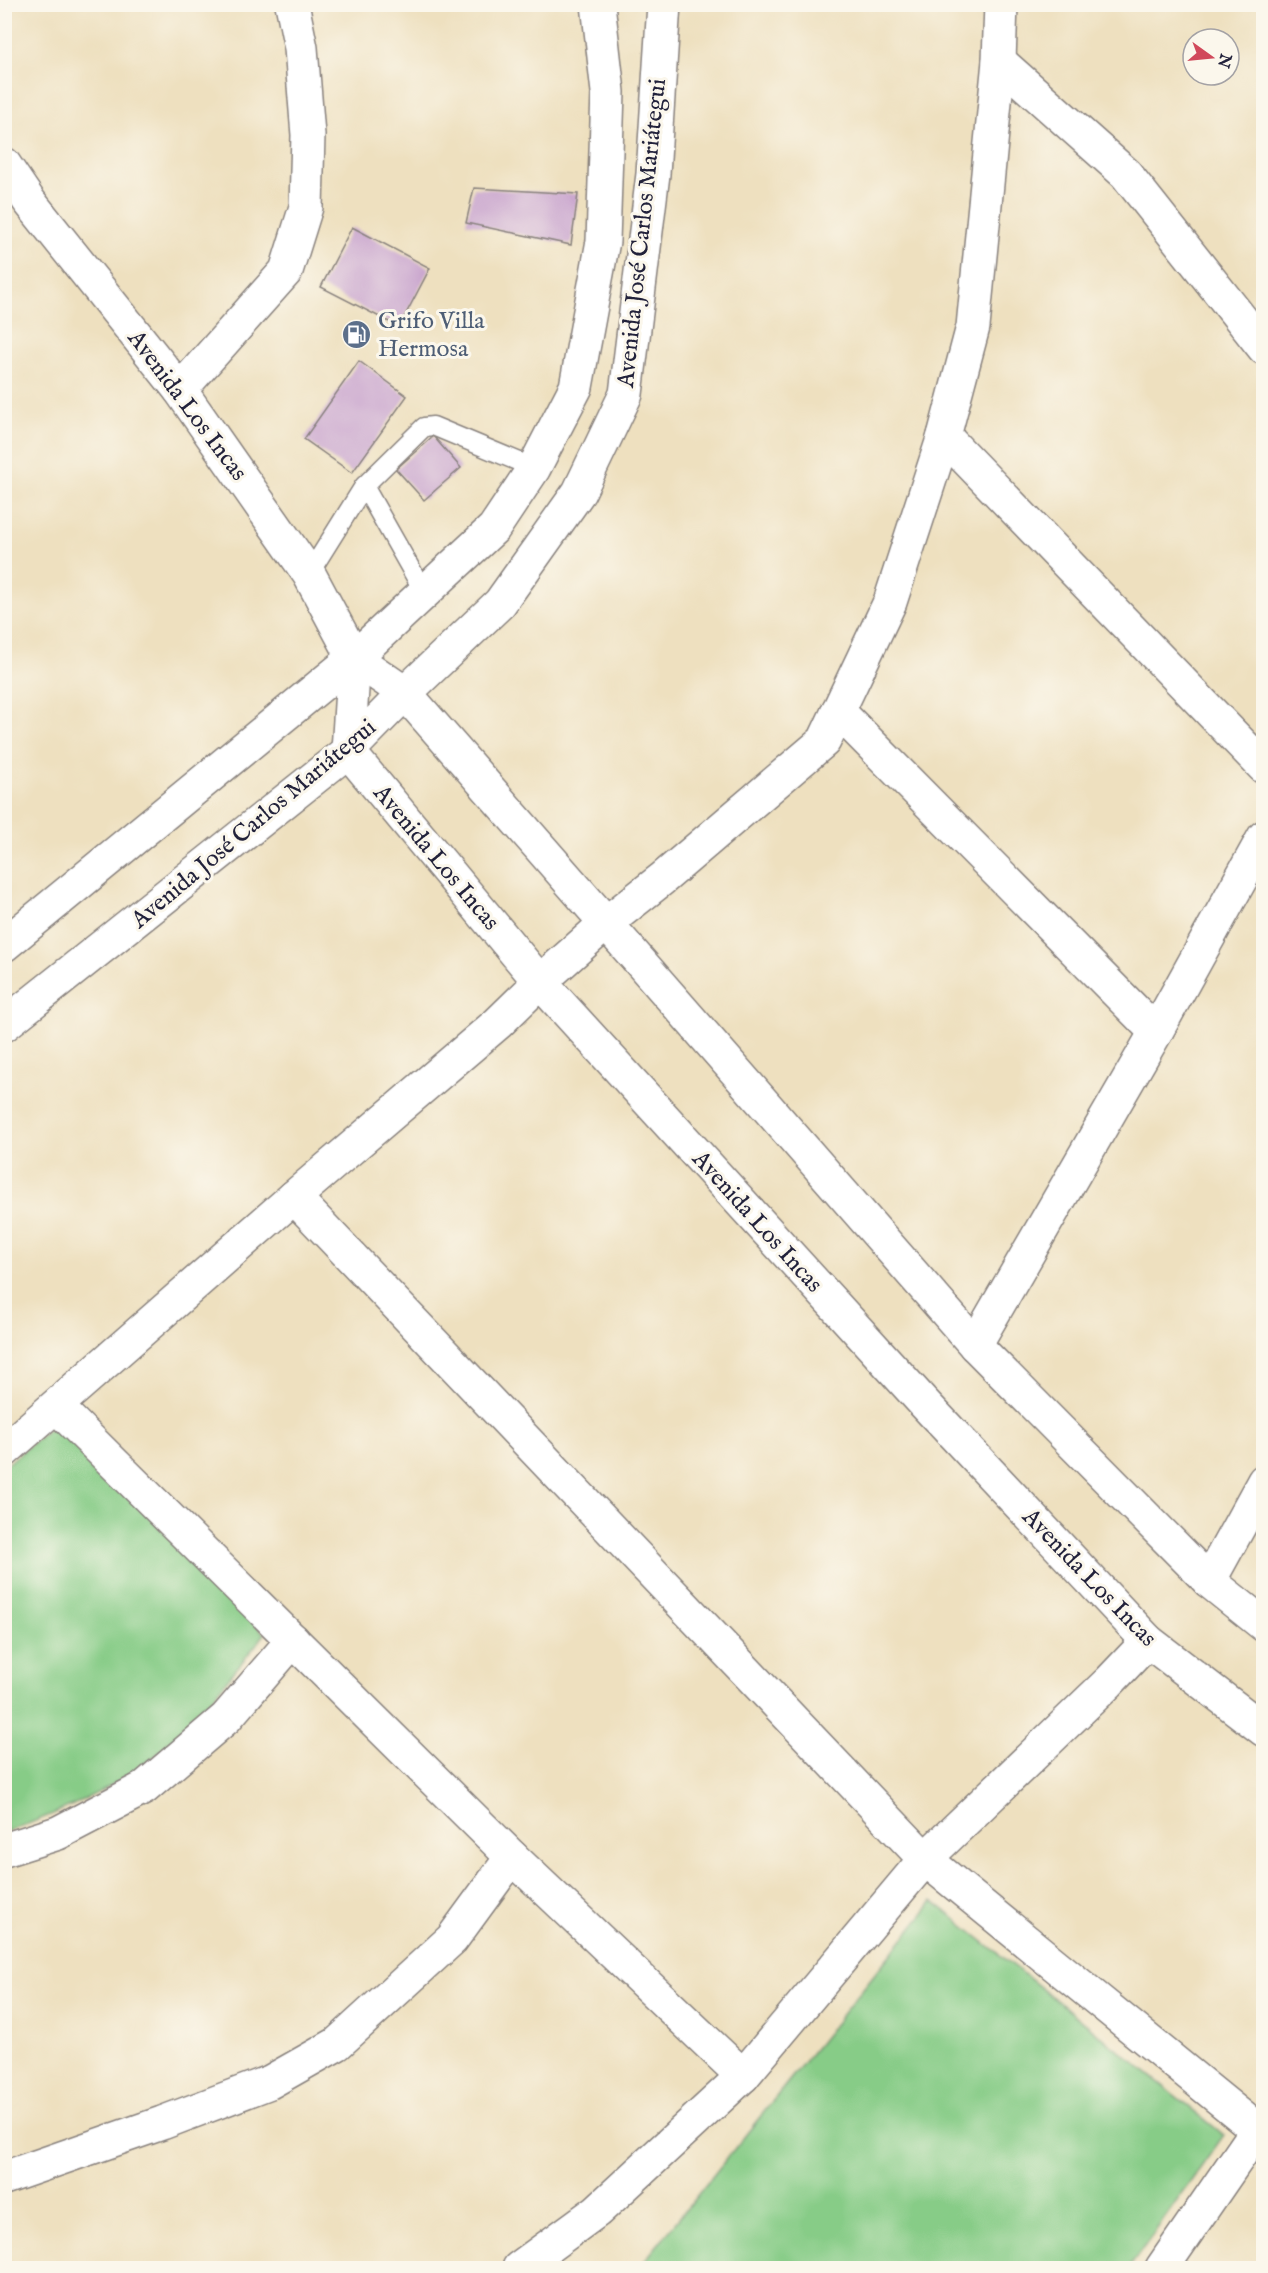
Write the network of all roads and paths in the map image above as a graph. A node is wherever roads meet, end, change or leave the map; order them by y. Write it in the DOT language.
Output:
graph roads {
  1 [pos="292,4"];
  2 [pos="598,4"];
  3 [pos="664,4"];
  4 [pos="1001,4"];
  5 [pos="999,61"];
  6 [pos="4,164"];
  7 [pos="1263,348"];
  8 [pos="180,390"];
  9 [pos="944,436"];
  10 [pos="534,468"];
  11 [pos="364,486"];
  12 [pos="309,574"];
  13 [pos="424,592"];
  14 [pos="354,658"];
  15 [pos="405,693"];
  16 [pos="838,711"];
  17 [pos="348,751"];
  18 [pos="1263,767"];
  19 [pos="1263,837"];
  20 [pos="605,924"];
  21 [pos="4,945"];
  22 [pos="540,982"];
  23 [pos="4,1026"];
  24 [pos="1156,1032"];
  25 [pos="294,1197"];
  26 [pos="975,1346"];
  27 [pos="56,1406"];
  28 [pos="4,1451"];
  29 [pos="1263,1481"];
  30 [pos="1209,1581"];
  31 [pos="1263,1625"];
  32 [pos="293,1640"];
  33 [pos="1148,1641"];
  34 [pos="1263,1730"];
  35 [pos="4,1850"];
  36 [pos="512,1857"];
  37 [pos="925,1859"];
  38 [pos="743,2076"];
  39 [pos="1260,2133"];
  40 [pos="4,2178"];
  41 [pos="519,2268"];
  42 [pos="1162,2268"];
  1 -- 8 [label="street"];
  2 -- 10 [label="street"];
  3 -- 15 [label="street, Avenida José Carlos Mariátegui"];
  4 -- 5 [label="street"];
  5 -- 7 [label="street"];
  5 -- 9 [label="street"];
  6 -- 8 [label="street, Avenida Los Incas"];
  8 -- 12 [label="street, Avenida Los Incas"];
  9 -- 16 [label="street"];
  9 -- 18 [label="street"];
  10 -- 11 [label="lane"];
  10 -- 13 [label="street"];
  11 -- 12 [label="lane"];
  11 -- 13 [label="lane"];
  12 -- 14 [label="street, Avenida Los Incas"];
  13 -- 14 [label="street"];
  14 -- 15 [label="street, Avenida Los Incas"];
  14 -- 17 [label="street"];
  14 -- 21 [label="street"];
  15 -- 17 [label="street, Avenida José Carlos Mariátegui"];
  15 -- 20 [label="street, Avenida Los Incas"];
  16 -- 20 [label="street"];
  16 -- 24 [label="street"];
  17 -- 22 [label="street, Avenida Los Incas"];
  17 -- 23 [label="street, Avenida José Carlos Mariátegui"];
  19 -- 24 [label="street"];
  20 -- 22 [label="street"];
  20 -- 26 [label="street, Avenida Los Incas"];
  22 -- 25 [label="street"];
  22 -- 33 [label="street, Avenida Los Incas"];
  24 -- 26 [label="street"];
  25 -- 27 [label="street"];
  25 -- 37 [label="street"];
  26 -- 30 [label="street, Avenida Los Incas"];
  27 -- 28 [label="street"];
  27 -- 32 [label="street"];
  29 -- 30 [label="street"];
  30 -- 31 [label="street, Avenida Los Incas"];
  32 -- 35 [label="street"];
  32 -- 36 [label="street"];
  33 -- 34 [label="street, Avenida Los Incas"];
  33 -- 37 [label="street"];
  36 -- 38 [label="street"];
  36 -- 40 [label="street"];
  37 -- 38 [label="street"];
  37 -- 39 [label="street"];
  38 -- 41 [label="street"];
  39 -- 42 [label="street"];
}
